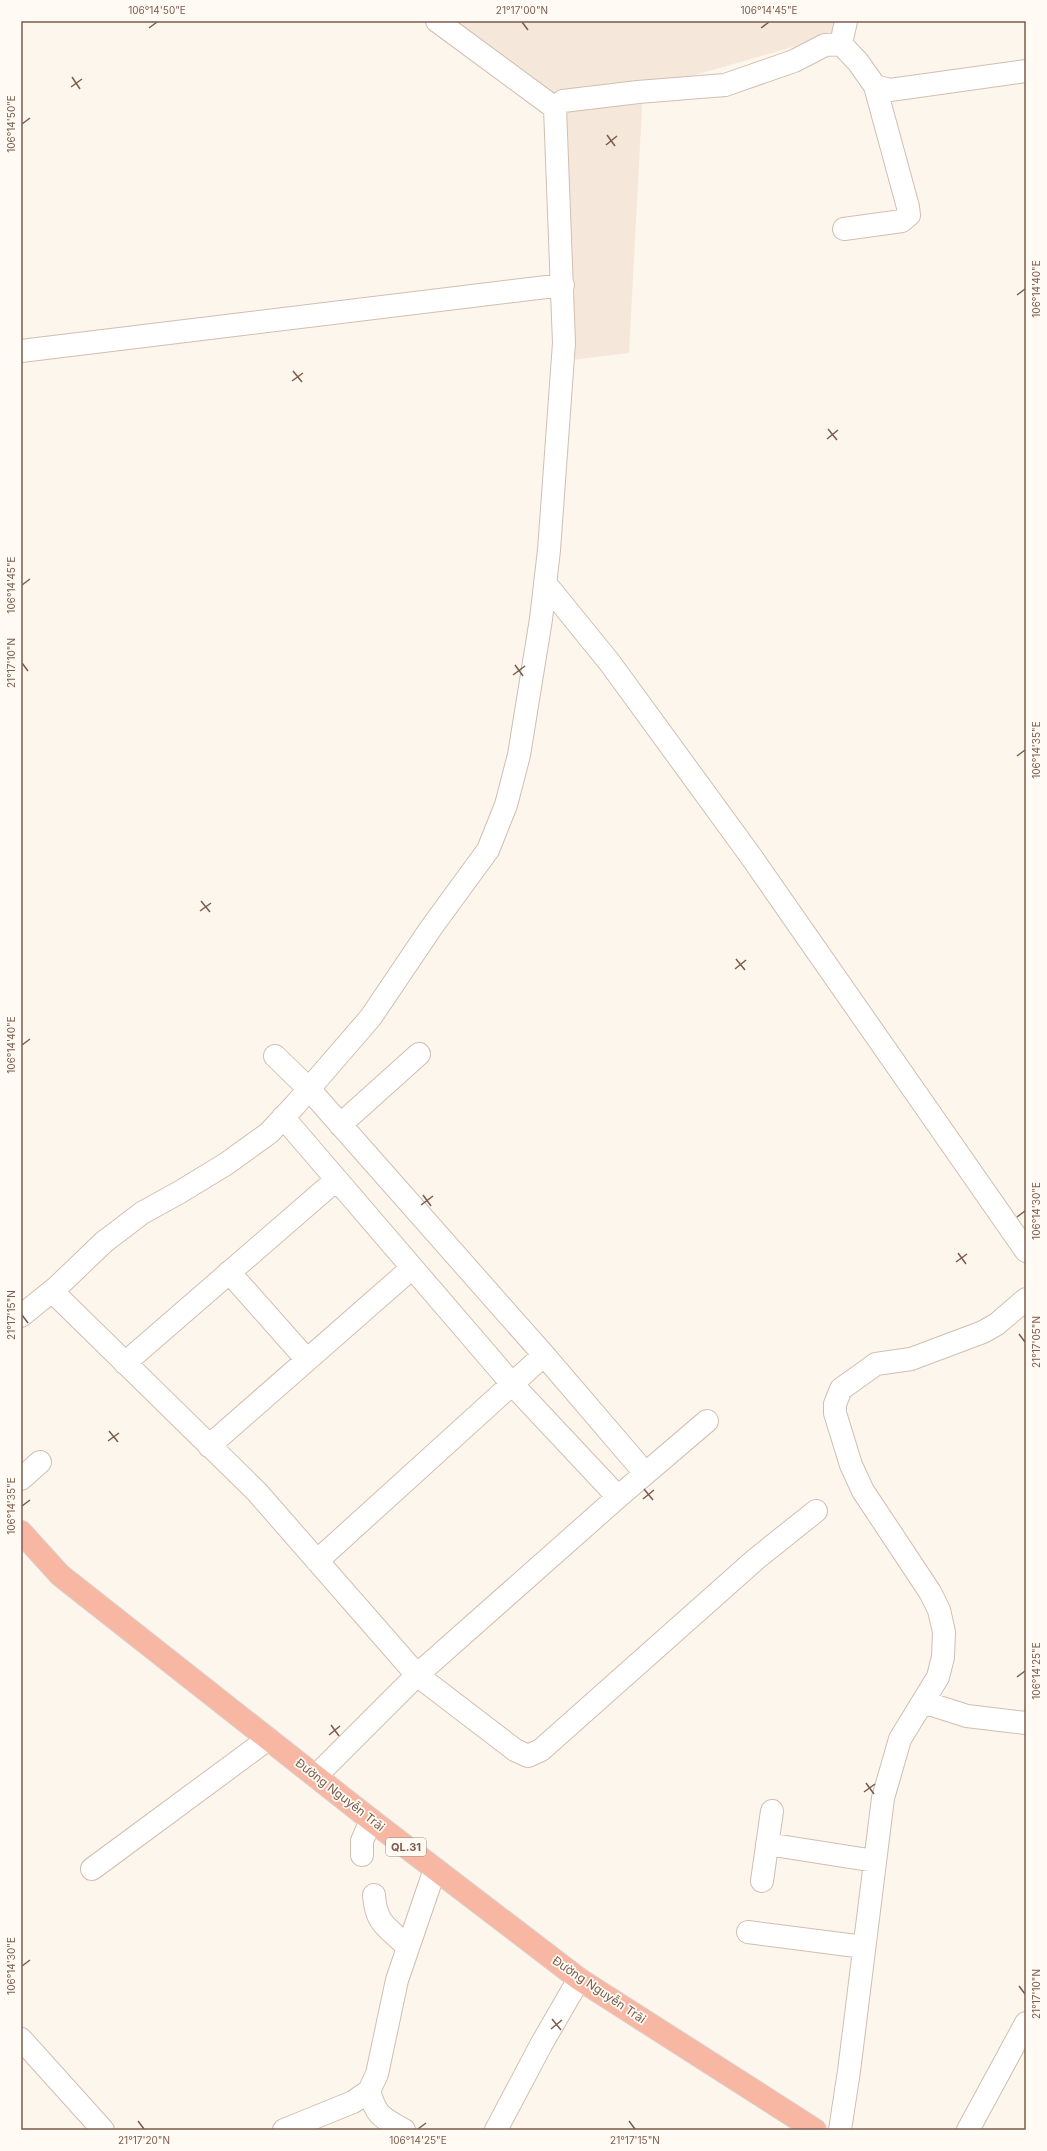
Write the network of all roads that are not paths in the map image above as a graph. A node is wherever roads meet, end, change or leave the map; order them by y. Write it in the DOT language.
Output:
graph roads {
  1 [pos="437,21"];
  2 [pos="846,21"];
  3 [pos="841,44"];
  4 [pos="1026,71"];
  5 [pos="875,86"];
  6 [pos="555,108"];
  7 [pos="844,229"];
  8 [pos="563,285"];
  9 [pos="21,351"];
  10 [pos="545,583"];
  11 [pos="419,1054"];
  12 [pos="275,1056"];
  13 [pos="309,1089"];
  14 [pos="283,1118"];
  15 [pos="340,1125"];
  16 [pos="336,1180"];
  17 [pos="1026,1251"];
  18 [pos="412,1268"];
  19 [pos="230,1272"];
  20 [pos="52,1291"];
  21 [pos="1026,1299"];
  22 [pos="21,1316"];
  23 [pos="544,1355"];
  24 [pos="307,1360"];
  25 [pos="125,1363"];
  26 [pos="513,1385"];
  27 [pos="707,1421"];
  28 [pos="209,1446"];
  29 [pos="40,1462"];
  30 [pos="644,1473"];
  31 [pos="21,1479"];
  32 [pos="618,1497"];
  33 [pos="816,1510"];
  34 [pos="21,1532"];
  35 [pos="317,1561"];
  36 [pos="417,1675"];
  37 [pos="923,1702"];
  38 [pos="1026,1723"];
  39 [pos="268,1739"];
  40 [pos="316,1776"];
  41 [pos="772,1811"];
  42 [pos="371,1820"];
  43 [pos="767,1844"];
  44 [pos="362,1855"];
  45 [pos="875,1861"];
  46 [pos="92,1868"];
  47 [pos="435,1869"];
  48 [pos="762,1881"];
  49 [pos="374,1895"];
  50 [pos="748,1932"];
  51 [pos="864,1947"];
  52 [pos="408,1948"];
  53 [pos="579,1979"];
  54 [pos="1026,2023"];
  55 [pos="21,2040"];
  56 [pos="369,2091"];
  57 [pos="103,2130"];
  58 [pos="284,2130"];
  59 [pos="404,2130"];
  60 [pos="496,2130"];
  61 [pos="815,2130"];
  62 [pos="840,2130"];
  63 [pos="968,2130"];
  1 -- 6 [label="street"];
  2 -- 3 [label="street"];
  3 -- 5 [label="street"];
  3 -- 6 [label="street"];
  4 -- 5 [label="street"];
  5 -- 7 [label="street"];
  6 -- 8 [label="street"];
  8 -- 9 [label="street"];
  8 -- 10 [label="street"];
  10 -- 13 [label="street"];
  10 -- 17 [label="street"];
  11 -- 15 [label="street"];
  12 -- 13 [label="street"];
  13 -- 14 [label="street"];
  13 -- 15 [label="street"];
  14 -- 16 [label="street"];
  14 -- 20 [label="street"];
  15 -- 23 [label="street"];
  16 -- 18 [label="street"];
  16 -- 19 [label="street"];
  18 -- 24 [label="street"];
  18 -- 26 [label="street"];
  19 -- 24 [label="street"];
  19 -- 25 [label="street"];
  20 -- 22 [label="street"];
  20 -- 25 [label="street"];
  21 -- 37 [label="street"];
  23 -- 26 [label="street"];
  23 -- 30 [label="street"];
  24 -- 28 [label="street"];
  25 -- 28 [label="street"];
  26 -- 32 [label="street"];
  26 -- 35 [label="street"];
  27 -- 30 [label="street"];
  28 -- 35 [label="street"];
  29 -- 31 [label="street"];
  30 -- 32 [label="street"];
  32 -- 36 [label="street"];
  33 -- 36 [label="street"];
  34 -- 39 [label="highway, Đường Nguyễn Trãi / QL.31"];
  35 -- 36 [label="street"];
  36 -- 40 [label="street"];
  37 -- 38 [label="street"];
  37 -- 45 [label="street"];
  39 -- 40 [label="highway, Đường Nguyễn Trãi / QL.31"];
  39 -- 46 [label="street"];
  40 -- 42 [label="highway, Đường Nguyễn Trãi / QL.31"];
  41 -- 43 [label="street"];
  42 -- 44 [label="street"];
  42 -- 47 [label="highway, Đường Nguyễn Trãi / QL.31"];
  43 -- 45 [label="street"];
  43 -- 48 [label="street"];
  45 -- 51 [label="street"];
  47 -- 52 [label="street"];
  47 -- 53 [label="highway, Đường Nguyễn Trãi / QL.31"];
  49 -- 52 [label="street"];
  50 -- 51 [label="street"];
  51 -- 62 [label="street"];
  52 -- 56 [label="street"];
  53 -- 60 [label="street"];
  53 -- 61 [label="highway, Đường Nguyễn Trãi / QL.31"];
  54 -- 63 [label="street"];
  55 -- 57 [label="street"];
  56 -- 58 [label="street"];
  56 -- 59 [label="street"];
}
